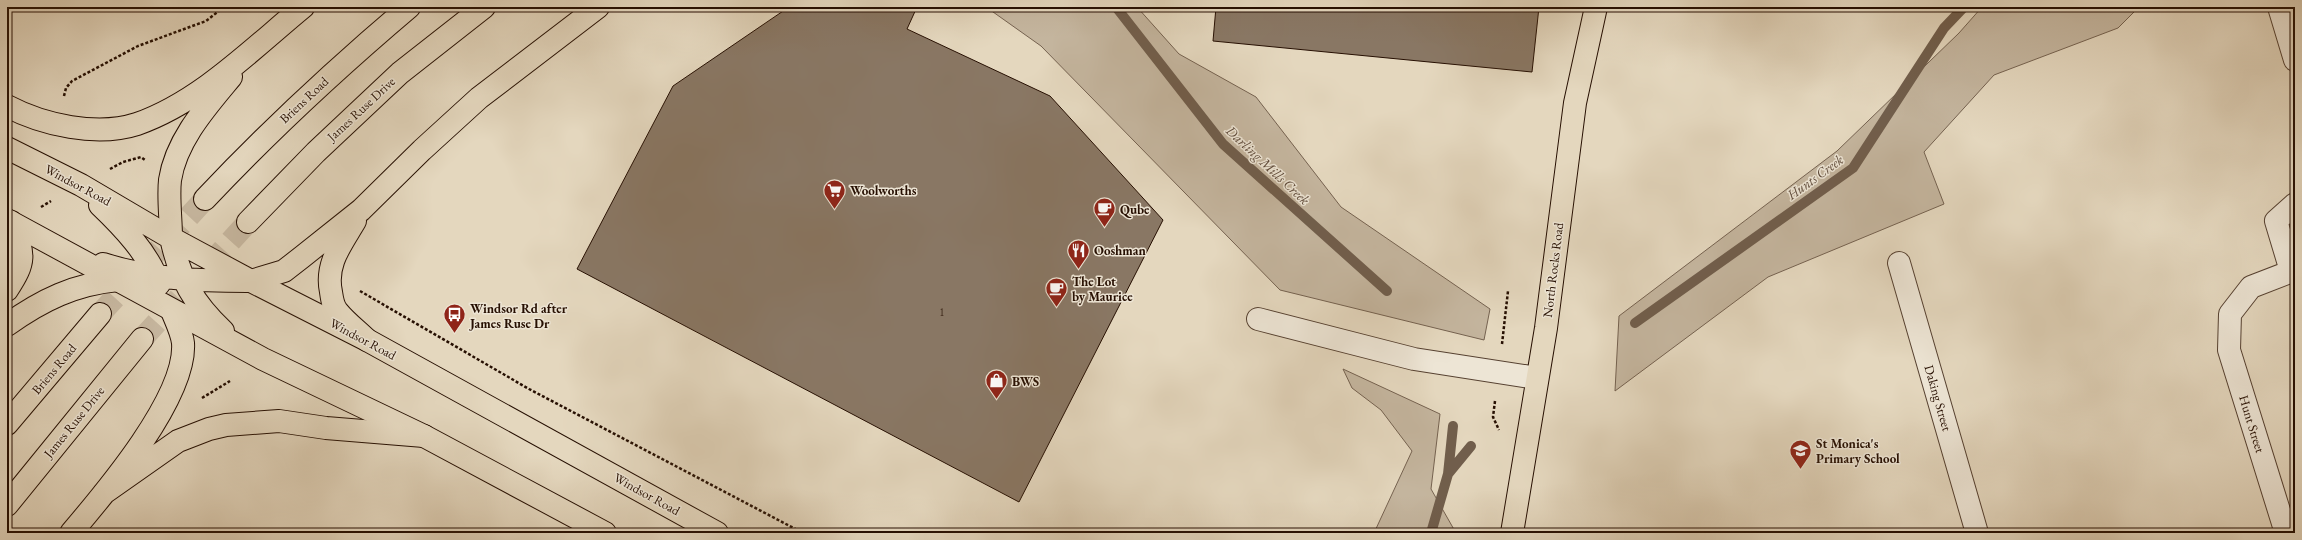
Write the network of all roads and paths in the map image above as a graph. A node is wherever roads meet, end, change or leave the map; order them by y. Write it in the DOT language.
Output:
graph roads {
  1 [pos="224,7"];
  2 [pos="303,7"];
  3 [pos="409,7"];
  4 [pos="484,7"];
  5 [pos="598,7"];
  6 [pos="1596,7"];
  7 [pos="2280,7"];
  8 [pos="256,46"];
  9 [pos="2295,60"];
  10 [pos="64,96"];
  11 [pos="7,106"];
  12 [pos="7,148"];
  13 [pos="170,179"];
  14 [pos="81,185"];
  15 [pos="205,199"];
  16 [pos="2295,204"];
  17 [pos="361,210"];
  18 [pos="9,221"];
  19 [pos="248,222"];
  20 [pos="171,238"];
  21 [pos="67,252"];
  22 [pos="1899,264"];
  23 [pos="2293,270"];
  24 [pos="328,273"];
  25 [pos="118,280"];
  26 [pos="158,280"];
  27 [pos="251,281"];
  28 [pos="184,283"];
  29 [pos="7,290"];
  30 [pos="288,299"];
  31 [pos="172,312"];
  32 [pos="100,314"];
  33 [pos="1258,318"];
  34 [pos="7,326"];
  35 [pos="142,339"];
  36 [pos="367,340"];
  37 [pos="245,350"];
  38 [pos="1537,378"];
  39 [pos="230,380"];
  40 [pos="202,398"];
  41 [pos="7,424"];
  42 [pos="424,436"];
  43 [pos="104,493"];
  44 [pos="7,505"];
  45 [pos="71,533"];
  46 [pos="605,533"];
  47 [pos="717,533"];
  48 [pos="803,533"];
  49 [pos="1512,533"];
  50 [pos="1977,533"];
  51 [pos="2286,533"];
  1 -- 10 [label="path"];
  2 -- 8 [label="main road"];
  3 -- 15 [label="main road, Briens Road"];
  4 -- 19 [label="main road, James Ruse Drive"];
  5 -- 17 [label="main road"];
  6 -- 38 [label="main road, North Rocks Road"];
  7 -- 9 [label="street"];
  8 -- 11 [label="main road"];
  8 -- 13 [label="main road"];
  12 -- 14 [label="main road, Windsor Road"];
  13 -- 14 [label="path"];
  13 -- 20 [label="main road"];
  14 -- 18 [label="path"];
  14 -- 20 [label="main road, Windsor Road"];
  14 -- 26 [label="main road"];
  16 -- 23 [label="street"];
  17 -- 24 [label="main road"];
  17 -- 27 [label="main road"];
  18 -- 21 [label="main road"];
  18 -- 29 [label="main road"];
  20 -- 27 [label="main road, Windsor Road"];
  20 -- 28 [label="main road"];
  21 -- 25 [label="main road"];
  21 -- 26 [label="main road"];
  22 -- 50 [label="street, Daking Street"];
  23 -- 51 [label="street, Hunt Street"];
  24 -- 36 [label="main road"];
  24 -- 48 [label="path"];
  25 -- 26 [label="main road"];
  25 -- 31 [label="main road"];
  25 -- 34 [label="main road"];
  26 -- 28 [label="main road"];
  26 -- 31 [label="main road"];
  27 -- 28 [label="main road"];
  27 -- 30 [label="main road, Windsor Road"];
  28 -- 30 [label="main road"];
  28 -- 37 [label="main road"];
  30 -- 36 [label="main road, Windsor Road"];
  31 -- 37 [label="main road"];
  31 -- 43 [label="main road"];
  32 -- 41 [label="main road, Briens Road"];
  33 -- 38 [label="street"];
  35 -- 44 [label="main road, James Ruse Drive"];
  36 -- 47 [label="main road, Windsor Road"];
  37 -- 42 [label="main road"];
  38 -- 49 [label="main road, North Rocks Road"];
  39 -- 40 [label="path"];
  42 -- 43 [label="main road"];
  42 -- 46 [label="main road"];
  43 -- 45 [label="main road"];
}
